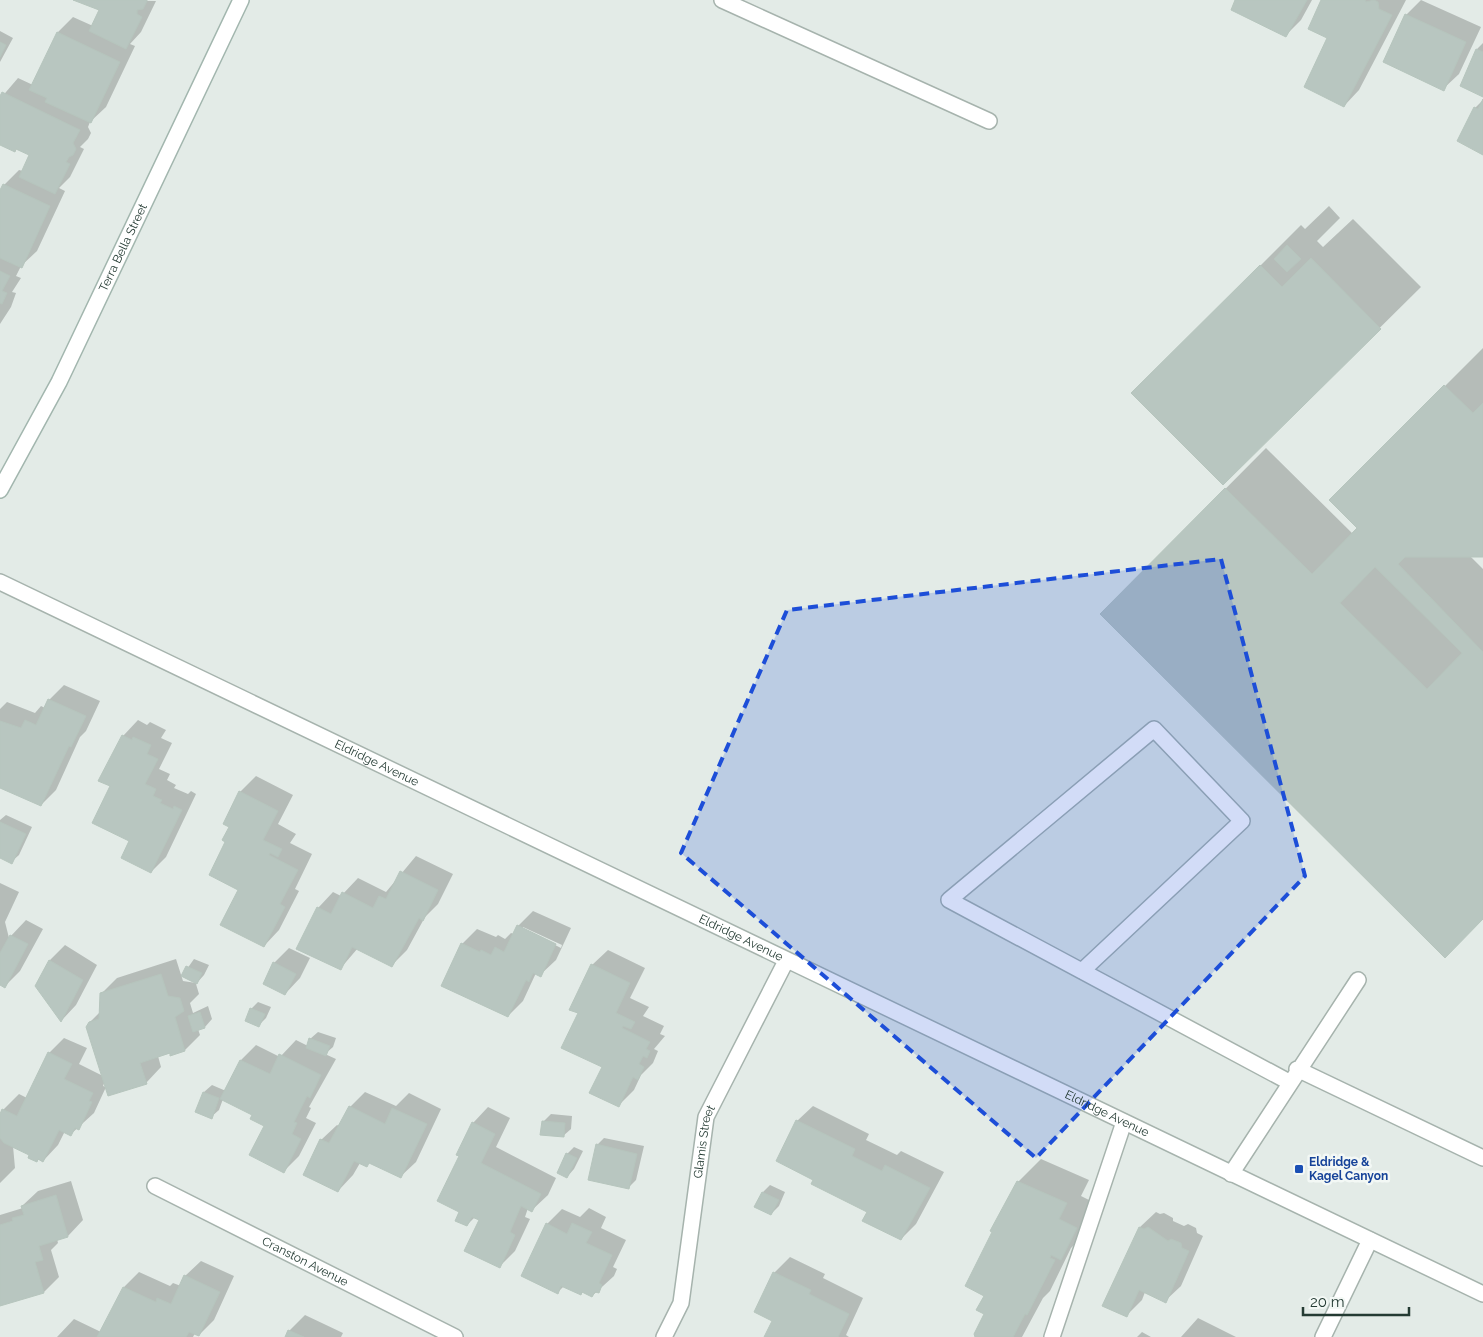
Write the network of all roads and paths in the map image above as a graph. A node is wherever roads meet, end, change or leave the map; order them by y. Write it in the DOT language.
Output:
graph roads {
  1 [pos="242,0"];
  2 [pos="722,0"];
  3 [pos="989,121"];
  4 [pos="0,490"];
  5 [pos="0,582"];
  6 [pos="786,961"];
  7 [pos="1082,971"];
  8 [pos="1358,980"];
  9 [pos="1293,1075"];
  10 [pos="1124,1122"];
  11 [pos="1483,1158"];
  12 [pos="1231,1174"];
  13 [pos="155,1186"];
  14 [pos="1370,1240"];
  15 [pos="1483,1294"];
  16 [pos="454,1337"];
  17 [pos="664,1337"];
  18 [pos="1052,1337"];
  19 [pos="1323,1337"];
  1 -- 4 [label="street, Terra Bella Street"];
  2 -- 3 [label="street"];
  5 -- 6 [label="street, Eldridge Avenue"];
  6 -- 10 [label="street, Eldridge Avenue"];
  6 -- 17 [label="street, Glamis Street"];
  7 -- 7 [label="street"];
  7 -- 9 [label="street"];
  8 -- 9 [label="street"];
  9 -- 11 [label="street"];
  9 -- 12 [label="street"];
  10 -- 12 [label="street, Eldridge Avenue"];
  10 -- 18 [label="street"];
  12 -- 14 [label="street, Eldridge Avenue"];
  13 -- 16 [label="street, Cranston Avenue"];
  14 -- 15 [label="street, Eldridge Avenue"];
  14 -- 19 [label="street"];
}
